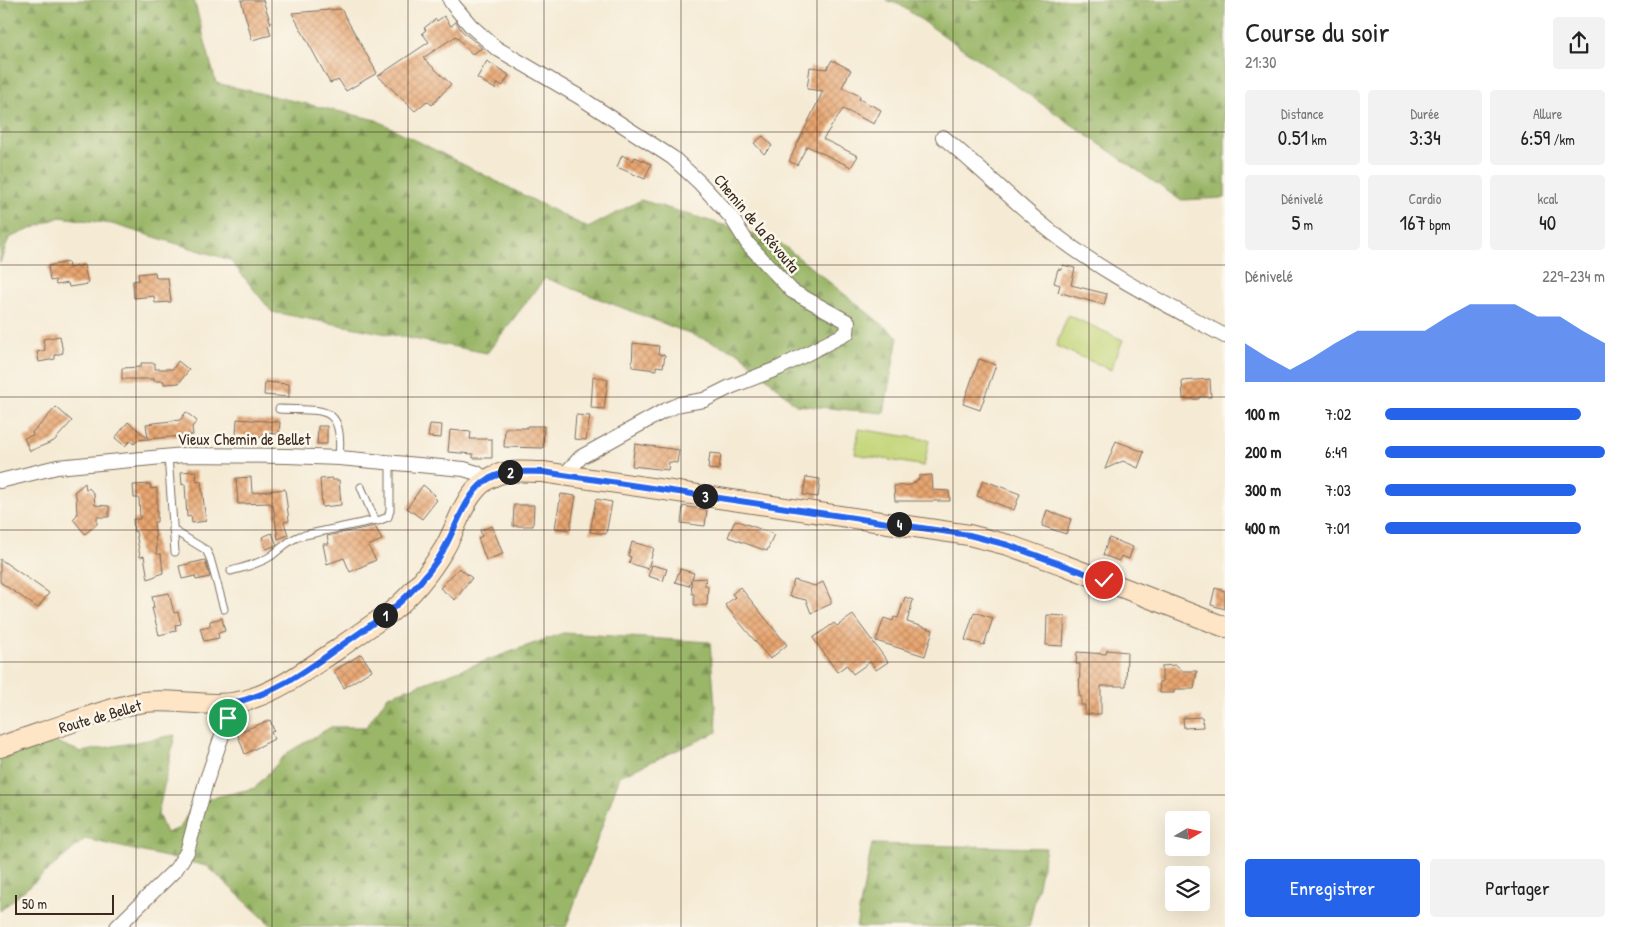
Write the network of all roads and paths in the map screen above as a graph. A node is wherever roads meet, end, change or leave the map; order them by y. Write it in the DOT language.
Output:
graph roads {
  1 [pos="450,0"];
  2 [pos="943,137"];
  3 [pos="1225,336"];
  4 [pos="279,409"];
  5 [pos="168,456"];
  6 [pos="339,458"];
  7 [pos="390,463"];
  8 [pos="564,475"];
  9 [pos="486,480"];
  10 [pos="0,481"];
  11 [pos="361,488"];
  12 [pos="376,520"];
  13 [pos="174,530"];
  14 [pos="175,552"];
  15 [pos="231,571"];
  16 [pos="224,609"];
  17 [pos="1225,627"];
  18 [pos="228,704"];
  19 [pos="0,747"];
  20 [pos="117,927"];
  1 -- 8 [label="street, Chemin de la Révouta"];
  2 -- 3 [label="street"];
  4 -- 6 [label="lane"];
  5 -- 6 [label="street, Vieux Chemin de Bellet"];
  5 -- 10 [label="street, Vieux Chemin de Bellet"];
  5 -- 13 [label="lane"];
  6 -- 7 [label="street, Vieux Chemin de Bellet"];
  7 -- 9 [label="street, Vieux Chemin de Bellet"];
  7 -- 12 [label="lane"];
  8 -- 9 [label="main road"];
  8 -- 17 [label="main road"];
  9 -- 18 [label="main road, Route de Bellet"];
  11 -- 12 [label="lane"];
  12 -- 15 [label="lane"];
  13 -- 14 [label="lane"];
  13 -- 16 [label="lane"];
  18 -- 19 [label="main road, Route de Bellet"];
  18 -- 20 [label="street"];
}
